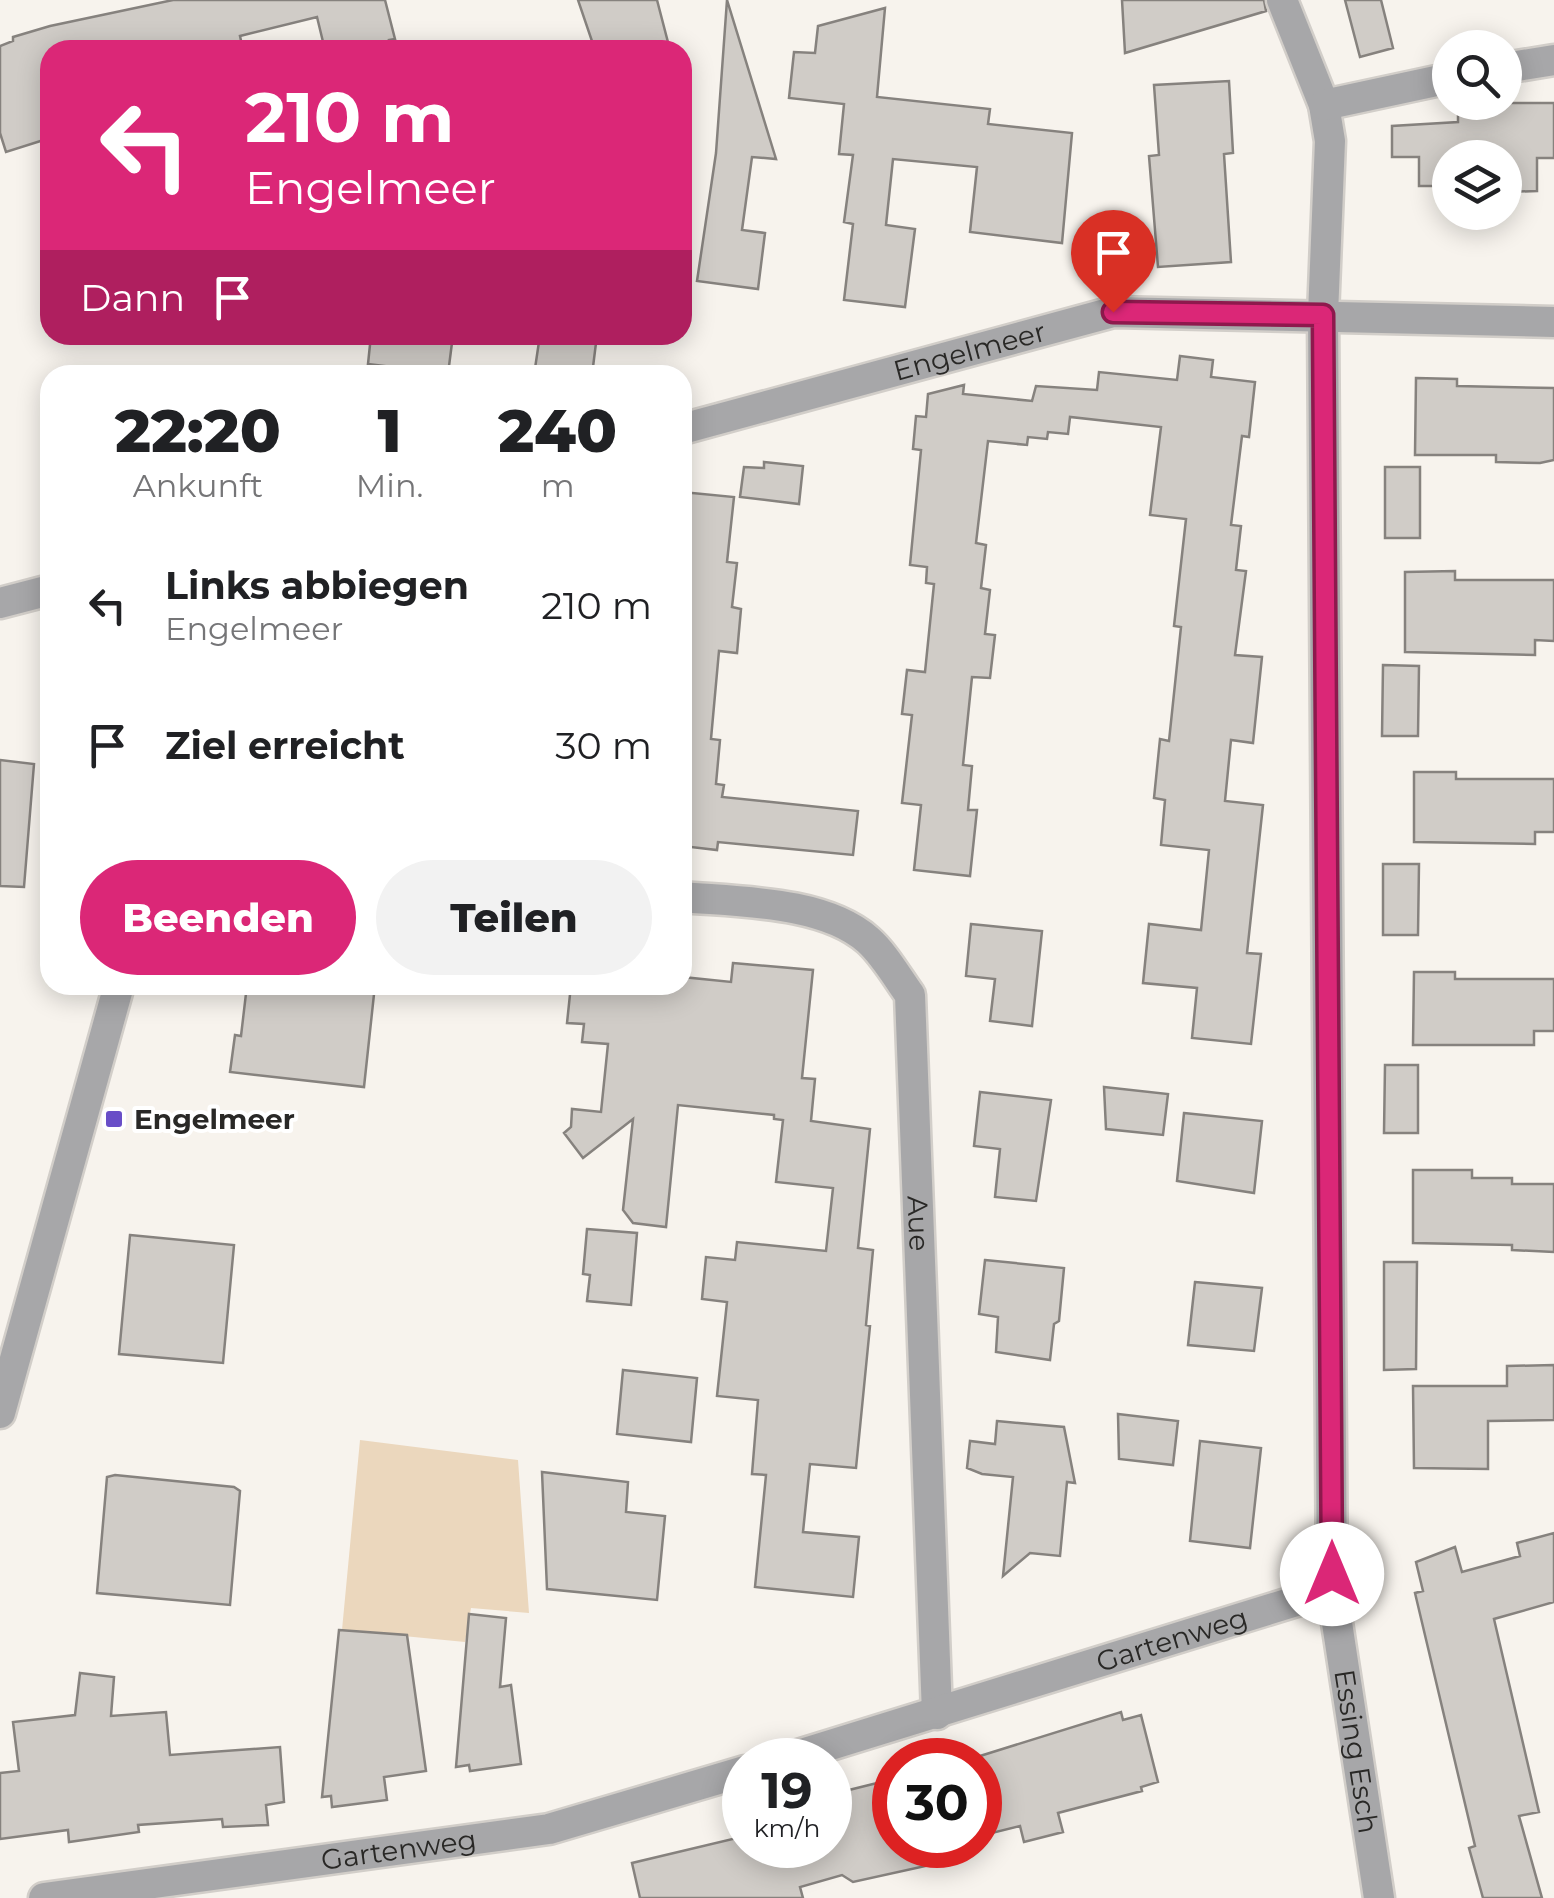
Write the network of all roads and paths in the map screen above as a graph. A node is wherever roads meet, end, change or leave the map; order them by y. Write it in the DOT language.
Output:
graph roads {
  1 [pos="1282,0"];
  2 [pos="1554,60"];
  3 [pos="1522,65"];
  4 [pos="1432,82"];
  5 [pos="1324,105"];
  6 [pos="1323,315"];
  7 [pos="1554,322"];
  8 [pos="692,426"];
  9 [pos="40,593"];
  10 [pos="0,603"];
  11 [pos="692,898"];
  12 [pos="116,995"];
  13 [pos="0,1413"];
  14 [pos="1332,1590"];
  15 [pos="937,1714"];
  16 [pos="852,1739"];
  17 [pos="722,1778"];
  18 [pos="44,1898"];
  19 [pos="1379,1898"];
  1 -- 5 [label="street, Essing Esch"];
  2 -- 3 [label="street"];
  4 -- 5 [label="street"];
  5 -- 6 [label="street, Essing Esch"];
  6 -- 7 [label="street, Engelmeer"];
  6 -- 8 [label="street, Engelmeer"];
  6 -- 14 [label="street, Essing Esch"];
  9 -- 10 [label="street"];
  11 -- 15 [label="street, Aue"];
  12 -- 13 [label="street"];
  14 -- 15 [label="street, Gartenweg"];
  14 -- 19 [label="street, Essing Esch"];
  15 -- 16 [label="street, Gartenweg"];
  17 -- 18 [label="street, Gartenweg"];
}
